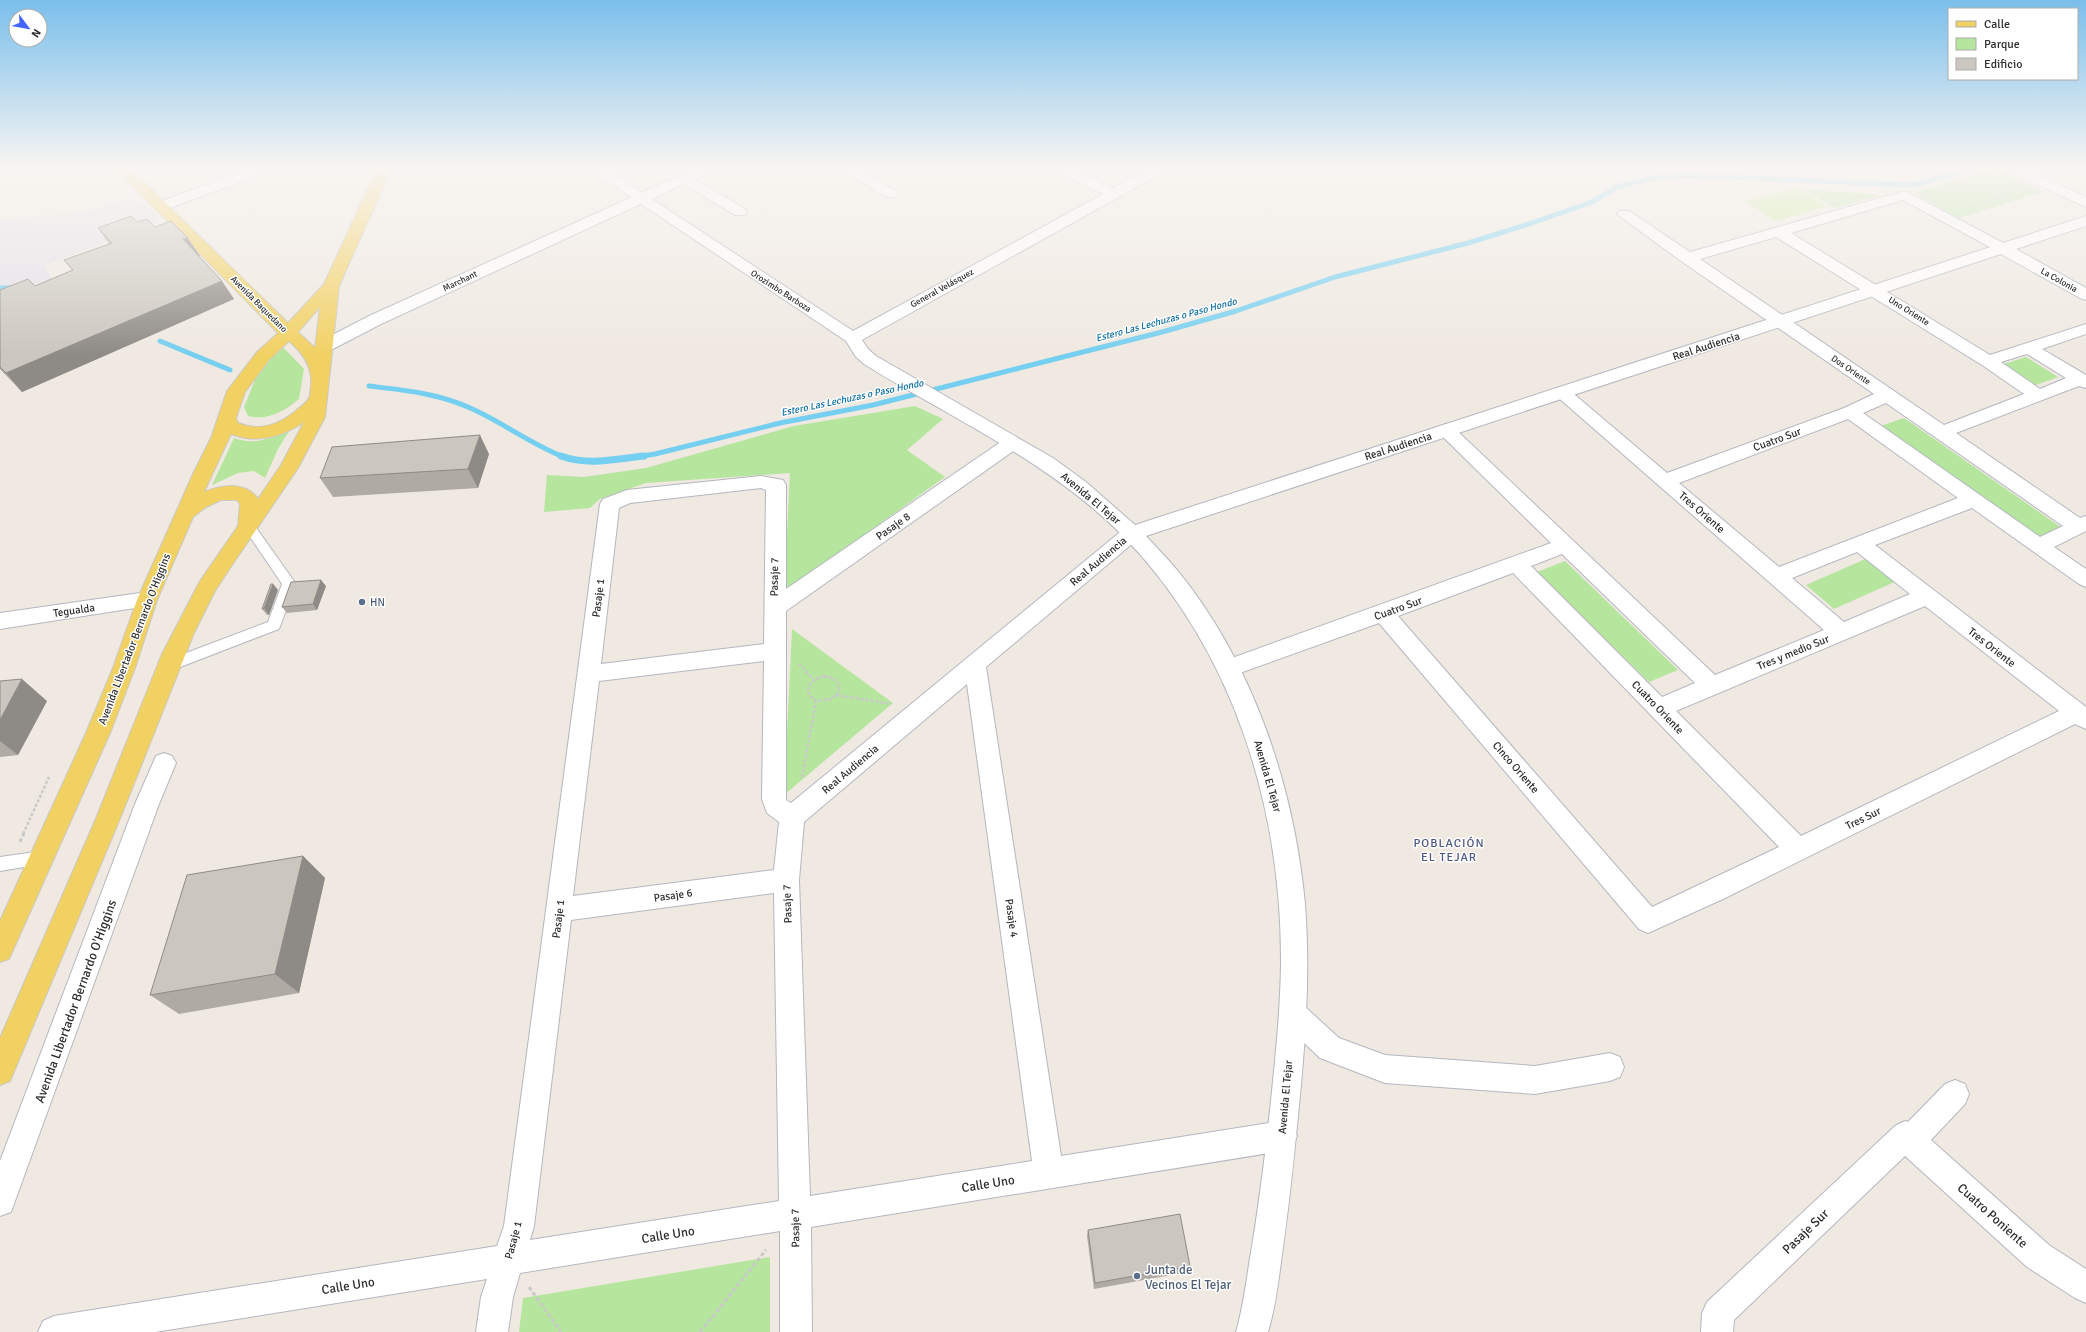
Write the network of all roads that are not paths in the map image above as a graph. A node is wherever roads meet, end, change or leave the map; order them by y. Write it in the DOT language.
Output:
graph roads {
  1 [pos="187,231"];
  2 [pos="355,231"];
  3 [pos="569,231"];
  4 [pos="691,231"];
  5 [pos="1046,231"];
  6 [pos="1649,231"];
  7 [pos="1777,231"];
  8 [pos="1970,231"];
  9 [pos="2056,231"];
  10 [pos="2004,249"];
  11 [pos="1687,258"];
  12 [pos="330,286"];
  13 [pos="1876,291"];
  14 [pos="2086,295"];
  15 [pos="1779,322"];
  16 [pos="2086,329"];
  17 [pos="288,333"];
  18 [pos="852,338"];
  19 [pos="325,346"];
  20 [pos="2028,348"];
  21 [pos="1988,361"];
  22 [pos="320,374"];
  23 [pos="901,379"];
  24 [pos="2083,381"];
  25 [pos="1562,393"];
  26 [pos="1888,395"];
  27 [pos="2037,395"];
  28 [pos="318,399"];
  29 [pos="1850,412"];
  30 [pos="227,418"];
  31 [pos="1446,430"];
  32 [pos="1942,432"];
  33 [pos="1012,443"];
  34 [pos="1665,481"];
  35 [pos="776,485"];
  36 [pos="1973,500"];
  37 [pos="185,514"];
  38 [pos="248,525"];
  39 [pos="2082,525"];
  40 [pos="1132,532"];
  41 [pos="1860,544"];
  42 [pos="1566,545"];
  43 [pos="2040,545"];
  44 [pos="1517,564"];
  45 [pos="1776,576"];
  46 [pos="2086,579"];
  47 [pos="1927,596"];
  48 [pos="147,600"];
  49 [pos="774,608"];
  50 [pos="1383,613"];
  51 [pos="0,621"];
  52 [pos="1841,632"];
  53 [pos="775,651"];
  54 [pos="975,664"];
  55 [pos="170,665"];
  56 [pos="1229,668"];
  57 [pos="589,674"];
  58 [pos="1712,686"];
  59 [pos="1659,708"];
  60 [pos="2082,717"];
  61 [pos="164,763"];
  62 [pos="115,802"];
  63 [pos="147,804"];
  64 [pos="784,812"];
  65 [pos="1798,850"];
  66 [pos="42,858"];
  67 [pos="0,864"];
  68 [pos="786,880"];
  69 [pos="559,910"];
  70 [pos="1648,921"];
  71 [pos="0,950"];
  72 [pos="1293,1014"];
  73 [pos="1610,1067"];
  74 [pos="0,1071"];
  75 [pos="1955,1094"];
  76 [pos="1282,1136"];
  77 [pos="1908,1138"];
  78 [pos="1049,1173"];
  79 [pos="1,1199"];
  80 [pos="795,1214"];
  81 [pos="508,1259"];
  82 [pos="2086,1287"];
  83 [pos="1259,1327"];
  84 [pos="54,1332"];
  85 [pos="492,1332"];
  86 [pos="796,1332"];
  87 [pos="1717,1332"];
  1 -- 17 [label="main road, Avenida Baquedano"];
  2 -- 12 [label="main road, Avenida Libertador Bernardo O'Higgins"];
  3 -- 19 [label="street, Marchant"];
  4 -- 18 [label="street, Orozimbo Barboza"];
  5 -- 18 [label="street, General Velásquez"];
  6 -- 11 [label="street, Dos Oriente"];
  7 -- 11 [label="street"];
  7 -- 13 [label="street, Uno Oriente"];
  8 -- 10 [label="street, La Colonia"];
  9 -- 10 [label="street, Real Audiencia"];
  10 -- 13 [label="street, Real Audiencia"];
  10 -- 14 [label="street, La Colonia"];
  11 -- 15 [label="street, Dos Oriente"];
  12 -- 17 [label="main road, Avenida Libertador Bernardo O'Higgins"];
  12 -- 19 [label="main road, Avenida Libertador Bernardo O'Higgins"];
  13 -- 15 [label="street, Real Audiencia"];
  13 -- 21 [label="street, Uno Oriente"];
  15 -- 25 [label="street, Real Audiencia"];
  15 -- 26 [label="street, Dos Oriente"];
  16 -- 20 [label="street"];
  17 -- 22 [label="main road, Avenida Baquedano"];
  17 -- 30 [label="main road, Avenida Libertador Bernardo O'Higgins"];
  18 -- 23 [label="street, Orozimbo Barboza"];
  19 -- 22 [label="main road, Avenida Libertador Bernardo O'Higgins"];
  20 -- 21 [label="street"];
  20 -- 24 [label="street"];
  21 -- 27 [label="street, Uno Oriente"];
  22 -- 28 [label="main road, Avenida Libertador Bernardo O'Higgins"];
  23 -- 33 [label="street, Avenida El Tejar"];
  24 -- 27 [label="street"];
  25 -- 31 [label="street, Real Audiencia"];
  25 -- 34 [label="street, Tres Oriente"];
  26 -- 29 [label="street, Cuatro Sur"];
  26 -- 32 [label="street, Dos Oriente"];
  27 -- 32 [label="street"];
  28 -- 30 [label="main road"];
  28 -- 38 [label="main road, Avenida Libertador Bernardo O'Higgins"];
  29 -- 34 [label="street, Cuatro Sur"];
  29 -- 36 [label="street"];
  30 -- 37 [label="main road, Avenida Libertador Bernardo O'Higgins"];
  31 -- 40 [label="street, Real Audiencia"];
  31 -- 42 [label="street"];
  32 -- 39 [label="street, Dos Oriente"];
  33 -- 40 [label="street, Avenida El Tejar"];
  33 -- 49 [label="street, Pasaje 8"];
  34 -- 45 [label="street, Tres Oriente"];
  35 -- 49 [label="street, Pasaje 7"];
  35 -- 57 [label="street, Pasaje 1"];
  36 -- 41 [label="street"];
  36 -- 43 [label="street"];
  37 -- 38 [label="main road"];
  37 -- 48 [label="main road, Avenida Libertador Bernardo O'Higgins"];
  38 -- 55 [label="main road, Avenida Libertador Bernardo O'Higgins"];
  38 -- 55 [label="lane"];
  39 -- 43 [label="street"];
  40 -- 54 [label="street, Real Audiencia"];
  40 -- 56 [label="street, Avenida El Tejar"];
  41 -- 45 [label="street"];
  41 -- 47 [label="street, Tres Oriente"];
  42 -- 44 [label="street, Cuatro Sur"];
  42 -- 58 [label="street"];
  43 -- 46 [label="street"];
  44 -- 50 [label="street, Cuatro Sur"];
  44 -- 59 [label="street, Cuatro Oriente"];
  45 -- 52 [label="street, Tres Oriente"];
  47 -- 52 [label="street, Tres y medio Sur"];
  47 -- 60 [label="street, Tres Oriente"];
  48 -- 51 [label="street, Tegualda"];
  48 -- 66 [label="main road, Avenida Libertador Bernardo O'Higgins"];
  49 -- 53 [label="street, Pasaje 7"];
  50 -- 56 [label="street, Cuatro Sur"];
  50 -- 70 [label="street, Cinco Oriente"];
  52 -- 58 [label="street, Tres y medio Sur"];
  53 -- 57 [label="street"];
  53 -- 64 [label="street, Pasaje 7"];
  54 -- 64 [label="street, Real Audiencia"];
  54 -- 78 [label="street, Pasaje 4"];
  55 -- 62 [label="main road, Avenida Libertador Bernardo O'Higgins"];
  56 -- 72 [label="street, Avenida El Tejar"];
  57 -- 69 [label="street, Pasaje 1"];
  58 -- 59 [label="street, Tres y medio Sur"];
  59 -- 65 [label="street, Cuatro Oriente"];
  60 -- 65 [label="street, Tres Sur"];
  61 -- 63 [label="street, Avenida Libertador Bernardo O'Higgins"];
  62 -- 63 [label="street"];
  62 -- 74 [label="main road, Avenida Libertador Bernardo O'Higgins"];
  63 -- 79 [label="street, Avenida Libertador Bernardo O'Higgins"];
  64 -- 68 [label="street, Pasaje 7"];
  65 -- 70 [label="street, Tres Sur"];
  66 -- 67 [label="lane"];
  66 -- 71 [label="main road, Avenida Libertador Bernardo O'Higgins"];
  68 -- 69 [label="street, Pasaje 6"];
  68 -- 80 [label="street, Pasaje 7"];
  69 -- 81 [label="street, Pasaje 1"];
  72 -- 73 [label="street"];
  72 -- 76 [label="street, Avenida El Tejar"];
  75 -- 77 [label="street, Pasaje Sur"];
  76 -- 78 [label="street, Calle Uno"];
  76 -- 83 [label="street, Avenida El Tejar"];
  77 -- 82 [label="street, Cuatro Poniente"];
  77 -- 87 [label="street, Pasaje Sur"];
  78 -- 80 [label="street, Calle Uno"];
  80 -- 81 [label="street, Calle Uno"];
  80 -- 86 [label="street, Pasaje 7"];
  81 -- 84 [label="street, Calle Uno"];
  81 -- 85 [label="street, Pasaje 1"];
}
